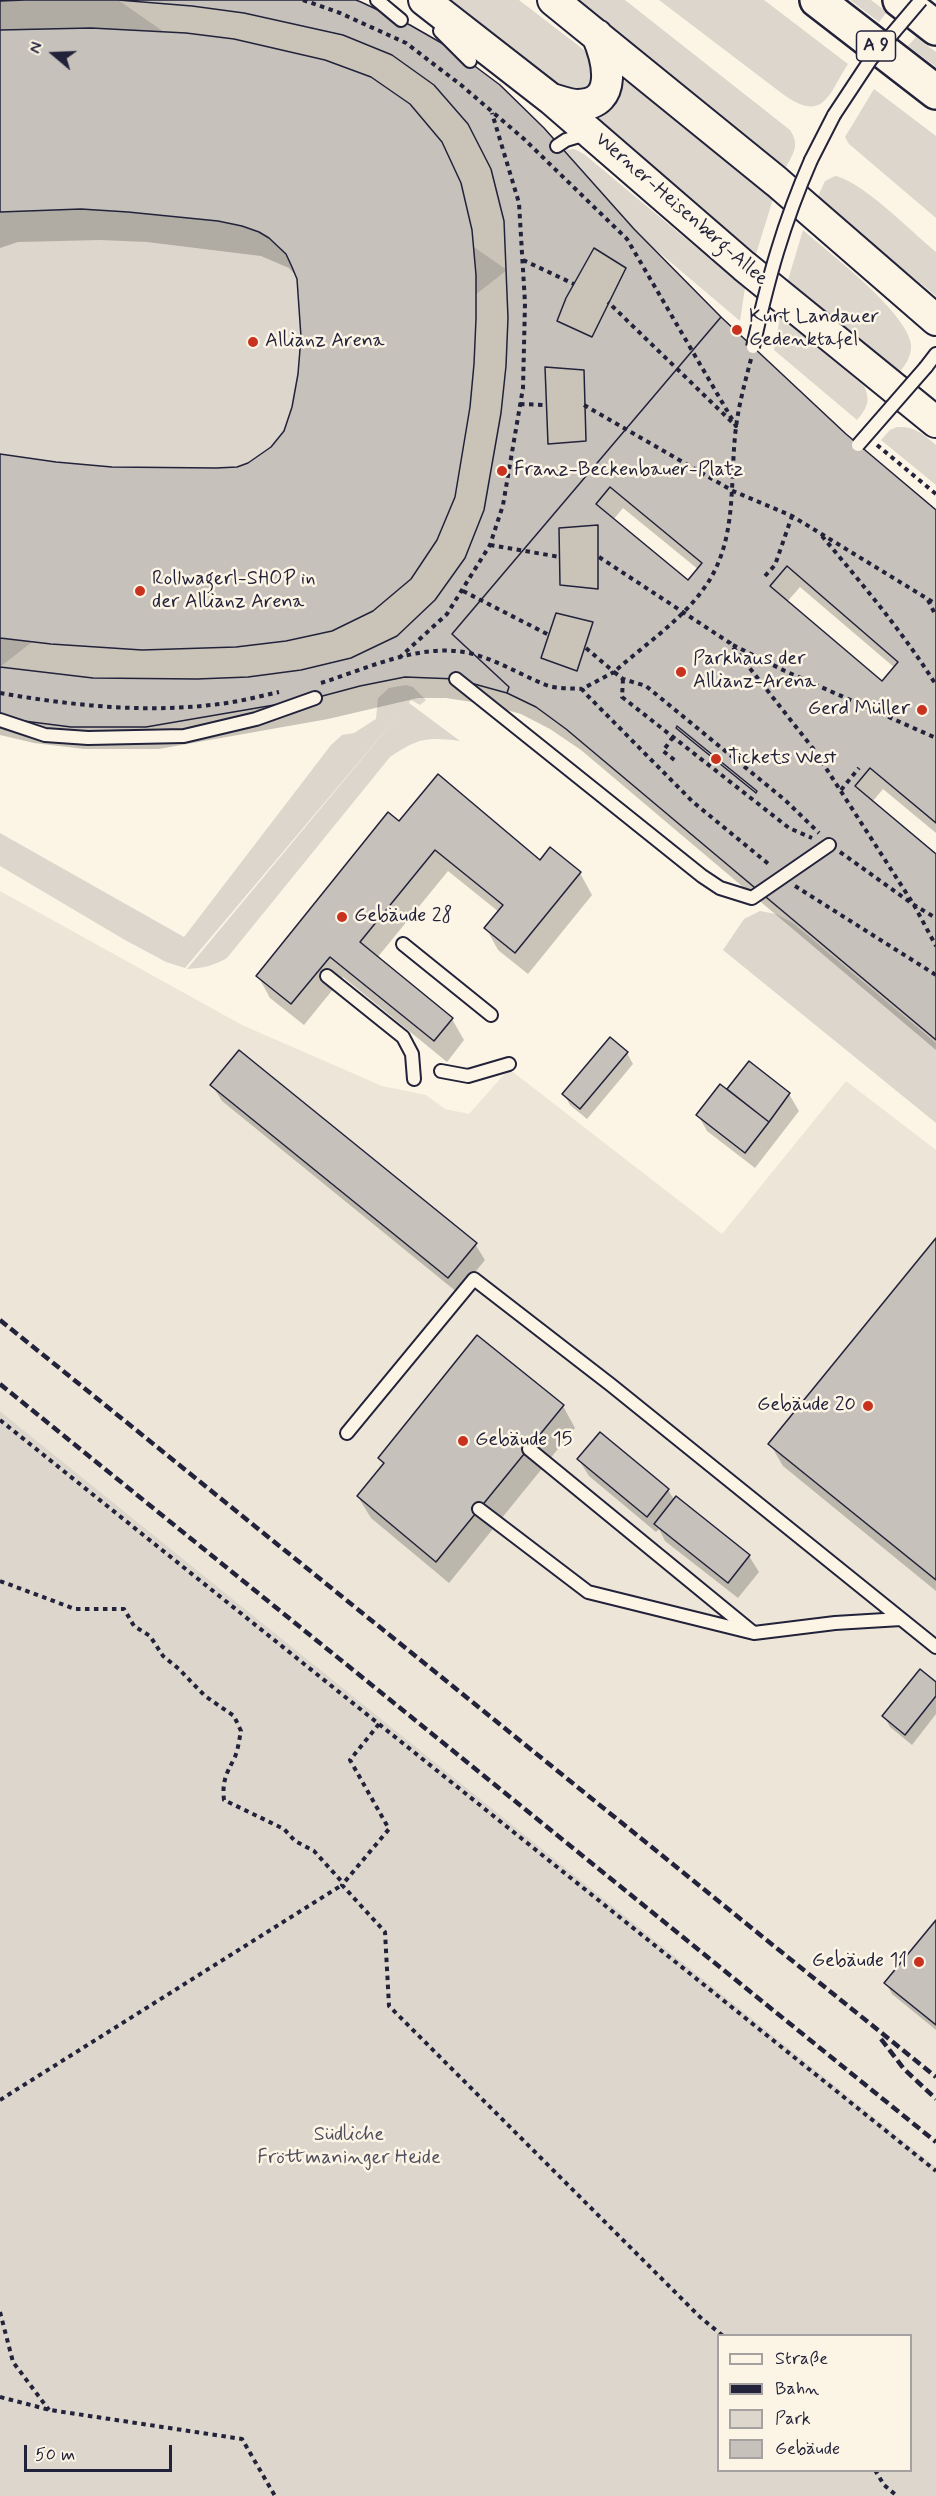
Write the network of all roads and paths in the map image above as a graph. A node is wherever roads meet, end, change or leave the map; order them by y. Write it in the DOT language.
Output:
graph roads {
  1 [pos="303,0"];
  2 [pos="377,0"];
  3 [pos="554,0"];
  4 [pos="817,0"];
  5 [pos="900,0"];
  6 [pos="921,0"];
  7 [pos="425,1"];
  8 [pos="401,20"];
  9 [pos="936,28"];
  10 [pos="597,35"];
  11 [pos="470,61"];
  12 [pos="936,92"];
  13 [pos="551,99"];
  14 [pos="491,111"];
  15 [pos="591,133"];
  16 [pos="557,146"];
  17 [pos="522,260"];
  18 [pos="573,284"];
  19 [pos="608,302"];
  20 [pos="936,320"];
  21 [pos="753,347"];
  22 [pos="936,354"];
  23 [pos="520,404"];
  24 [pos="545,405"];
  25 [pos="584,405"];
  26 [pos="936,422"];
  27 [pos="736,426"];
  28 [pos="877,444"];
  29 [pos="858,445"];
  30 [pos="733,491"];
  31 [pos="936,494"];
  32 [pos="792,516"];
  33 [pos="819,532"];
  34 [pos="490,545"];
  35 [pos="561,556"];
  36 [pos="599,557"];
  37 [pos="765,576"];
  38 [pos="463,591"];
  39 [pos="927,598"];
  40 [pos="936,604"];
  41 [pos="684,611"];
  42 [pos="936,616"];
  43 [pos="549,635"];
  44 [pos="730,643"];
  45 [pos="586,648"];
  46 [pos="398,658"];
  47 [pos="614,672"];
  48 [pos="456,680"];
  49 [pos="623,680"];
  50 [pos="936,685"];
  51 [pos="582,689"];
  52 [pos="316,691"];
  53 [pos="281,692"];
  54 [pos="0,693"];
  55 [pos="0,720"];
  56 [pos="674,737"];
  57 [pos="936,738"];
  58 [pos="677,762"];
  59 [pos="859,768"];
  60 [pos="841,790"];
  61 [pos="829,845"];
  62 [pos="783,877"];
  63 [pos="914,905"];
  64 [pos="936,918"];
  65 [pos="403,944"];
  66 [pos="936,946"];
  67 [pos="936,975"];
  68 [pos="327,976"];
  69 [pos="491,1015"];
  70 [pos="509,1064"];
  71 [pos="441,1071"];
  72 [pos="414,1079"];
  73 [pos="0,1420"];
  74 [pos="347,1433"];
  75 [pos="529,1449"];
  76 [pos="479,1509"];
  77 [pos="0,1581"];
  78 [pos="901,1619"];
  79 [pos="754,1633"];
  80 [pos="936,1647"];
  81 [pos="379,1724"];
  82 [pos="342,1884"];
  83 [pos="0,2100"];
  84 [pos="936,2171"];
  85 [pos="0,2312"];
  86 [pos="721,2334"];
  87 [pos="0,2397"];
  88 [pos="50,2410"];
  89 [pos="876,2472"];
  90 [pos="275,2496"];
  91 [pos="897,2496"];
  1 -- 14 [label="path"];
  2 -- 8 [label="lane"];
  3 -- 10 [label="street"];
  4 -- 12 [label="highway, A 9"];
  5 -- 9 [label="highway, A 9"];
  6 -- 21 [label="lane, bridge"];
  7 -- 11 [label="lane"];
  7 -- 13 [label="street, Werner-Heisenberg-Allee"];
  10 -- 13 [label="street"];
  10 -- 20 [label="street"];
  13 -- 15 [label="street, Werner-Heisenberg-Allee"];
  14 -- 17 [label="path"];
  14 -- 27 [label="path"];
  15 -- 16 [label="lane"];
  15 -- 26 [label="street, Werner-Heisenberg-Allee"];
  17 -- 18 [label="path"];
  17 -- 23 [label="path"];
  19 -- 27 [label="path"];
  21 -- 27 [label="path"];
  22 -- 29 [label="lane, bridge"];
  23 -- 24 [label="path"];
  23 -- 34 [label="path"];
  25 -- 30 [label="path"];
  27 -- 30 [label="path"];
  28 -- 31 [label="path"];
  30 -- 32 [label="path"];
  30 -- 41 [label="path"];
  32 -- 33 [label="path"];
  32 -- 37 [label="path"];
  33 -- 39 [label="path"];
  33 -- 50 [label="path"];
  34 -- 35 [label="path"];
  34 -- 38 [label="path"];
  36 -- 41 [label="path"];
  38 -- 43 [label="path"];
  38 -- 46 [label="path"];
  39 -- 40 [label="path"];
  39 -- 42 [label="path"];
  41 -- 44 [label="path"];
  41 -- 47 [label="path"];
  44 -- 57 [label="path"];
  44 -- 60 [label="path"];
  45 -- 47 [label="path"];
  46 -- 51 [label="path"];
  46 -- 52 [label="path"];
  47 -- 49 [label="path"];
  47 -- 51 [label="path"];
  48 -- 62 [label="lane"];
  49 -- 56 [label="path"];
  49 -- 61 [label="path"];
  51 -- 62 [label="path"];
  52 -- 55 [label="lane"];
  53 -- 54 [label="path"];
  56 -- 58 [label="path"];
  56 -- 61 [label="path"];
  59 -- 60 [label="path"];
  60 -- 63 [label="path"];
  61 -- 62 [label="lane"];
  61 -- 63 [label="path"];
  62 -- 67 [label="path"];
  63 -- 64 [label="path"];
  63 -- 66 [label="path"];
  65 -- 69 [label="lane"];
  68 -- 72 [label="lane"];
  70 -- 71 [label="lane"];
  73 -- 81 [label="path"];
  74 -- 78 [label="lane"];
  75 -- 79 [label="lane"];
  76 -- 79 [label="lane"];
  77 -- 82 [label="path"];
  78 -- 79 [label="lane"];
  78 -- 80 [label="lane"];
  81 -- 82 [label="path"];
  81 -- 84 [label="path"];
  82 -- 83 [label="path"];
  82 -- 86 [label="path"];
  85 -- 88 [label="path"];
  87 -- 88 [label="path"];
  88 -- 90 [label="path"];
  89 -- 91 [label="path"];
}
